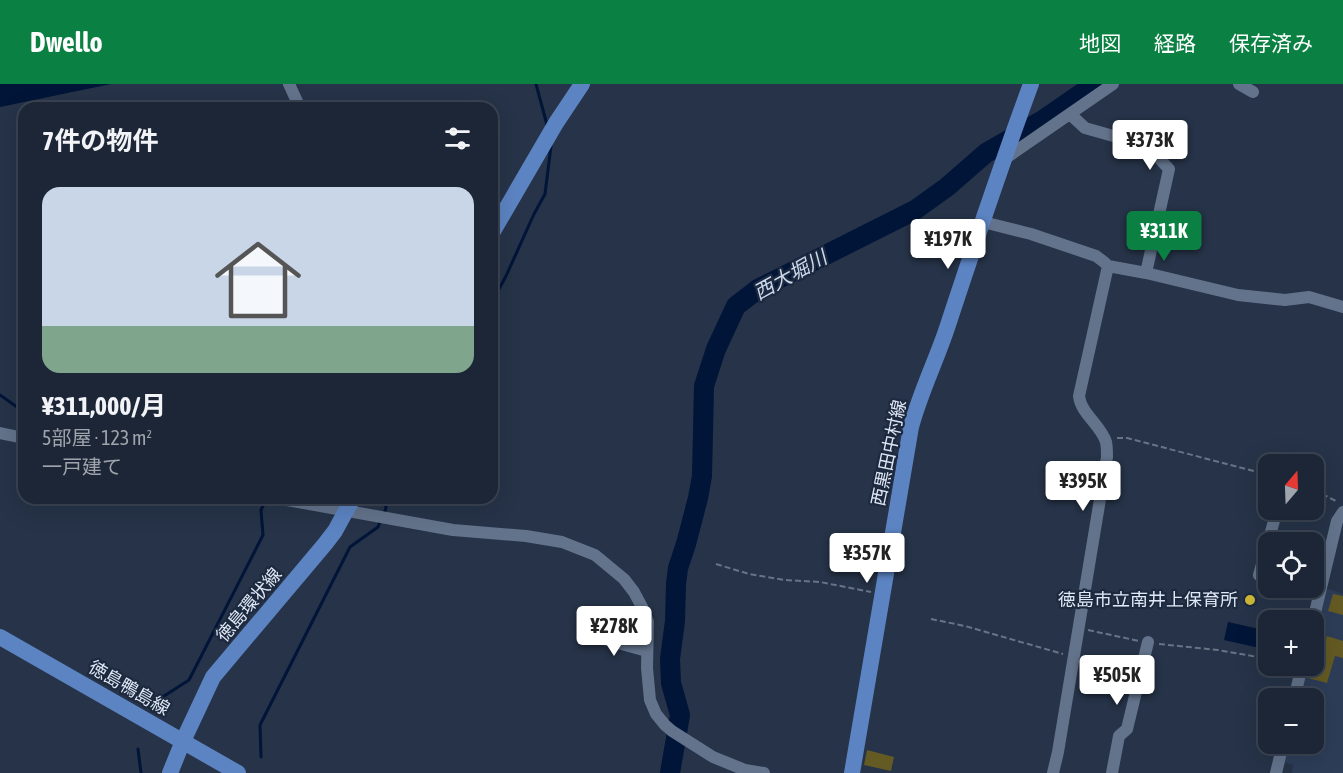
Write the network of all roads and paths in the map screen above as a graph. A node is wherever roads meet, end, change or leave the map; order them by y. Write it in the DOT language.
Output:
graph roads {
  1 [pos="289,84"];
  2 [pos="582,84"];
  3 [pos="1031,84"];
  4 [pos="1113,84"];
  5 [pos="1239,84"];
  6 [pos="1253,92"];
  7 [pos="297,102"];
  8 [pos="1070,114"];
  9 [pos="1008,147"];
  10 [pos="982,222"];
  11 [pos="498,223"];
  12 [pos="1108,266"];
  13 [pos="1146,273"];
  14 [pos="1343,307"];
  15 [pos="0,433"];
  16 [pos="18,437"];
  17 [pos="1103,437"];
  18 [pos="1258,472"];
  19 [pos="1324,495"];
  20 [pos="349,504"];
  21 [pos="1343,505"];
  22 [pos="1343,512"];
  23 [pos="716,564"];
  24 [pos="1324,575"];
  25 [pos="882,595"];
  26 [pos="931,619"];
  27 [pos="1079,628"];
  28 [pos="590,635"];
  29 [pos="0,637"];
  30 [pos="1148,642"];
  31 [pos="647,651"];
  32 [pos="1074,657"];
  33 [pos="1258,657"];
  34 [pos="183,741"];
  35 [pos="1281,754"];
  36 [pos="168,773"];
  37 [pos="238,773"];
  38 [pos="764,773"];
  39 [pos="852,773"];
  40 [pos="1053,773"];
  41 [pos="1112,773"];
  42 [pos="1276,773"];
  1 -- 7 [label="street"];
  2 -- 11 [label="main road"];
  3 -- 9 [label="main road, 西黒田中村線"];
  4 -- 8 [label="street"];
  5 -- 6 [label="street"];
  8 -- 9 [label="street"];
  8 -- 13 [label="street"];
  9 -- 10 [label="main road, 西黒田中村線"];
  10 -- 12 [label="street"];
  10 -- 25 [label="main road, 西黒田中村線"];
  12 -- 13 [label="street"];
  12 -- 17 [label="street"];
  13 -- 14 [label="street"];
  15 -- 16 [label="street"];
  17 -- 18 [label="path"];
  17 -- 27 [label="street"];
  19 -- 21 [label="path"];
  20 -- 31 [label="street"];
  20 -- 34 [label="main road, 徳島環状線"];
  22 -- 24 [label="street"];
  23 -- 25 [label="path"];
  25 -- 39 [label="main road, 西黒田中村線"];
  26 -- 32 [label="path"];
  27 -- 30 [label="path"];
  27 -- 32 [label="street"];
  28 -- 31 [label="street"];
  29 -- 34 [label="main road, 徳島鴨島線"];
  30 -- 33 [label="path"];
  30 -- 41 [label="street"];
  31 -- 38 [label="street"];
  32 -- 40 [label="street"];
  34 -- 36 [label="main road, 徳島環状線"];
  34 -- 37 [label="main road, 徳島鴨島線"];
  35 -- 42 [label="street"];
}
